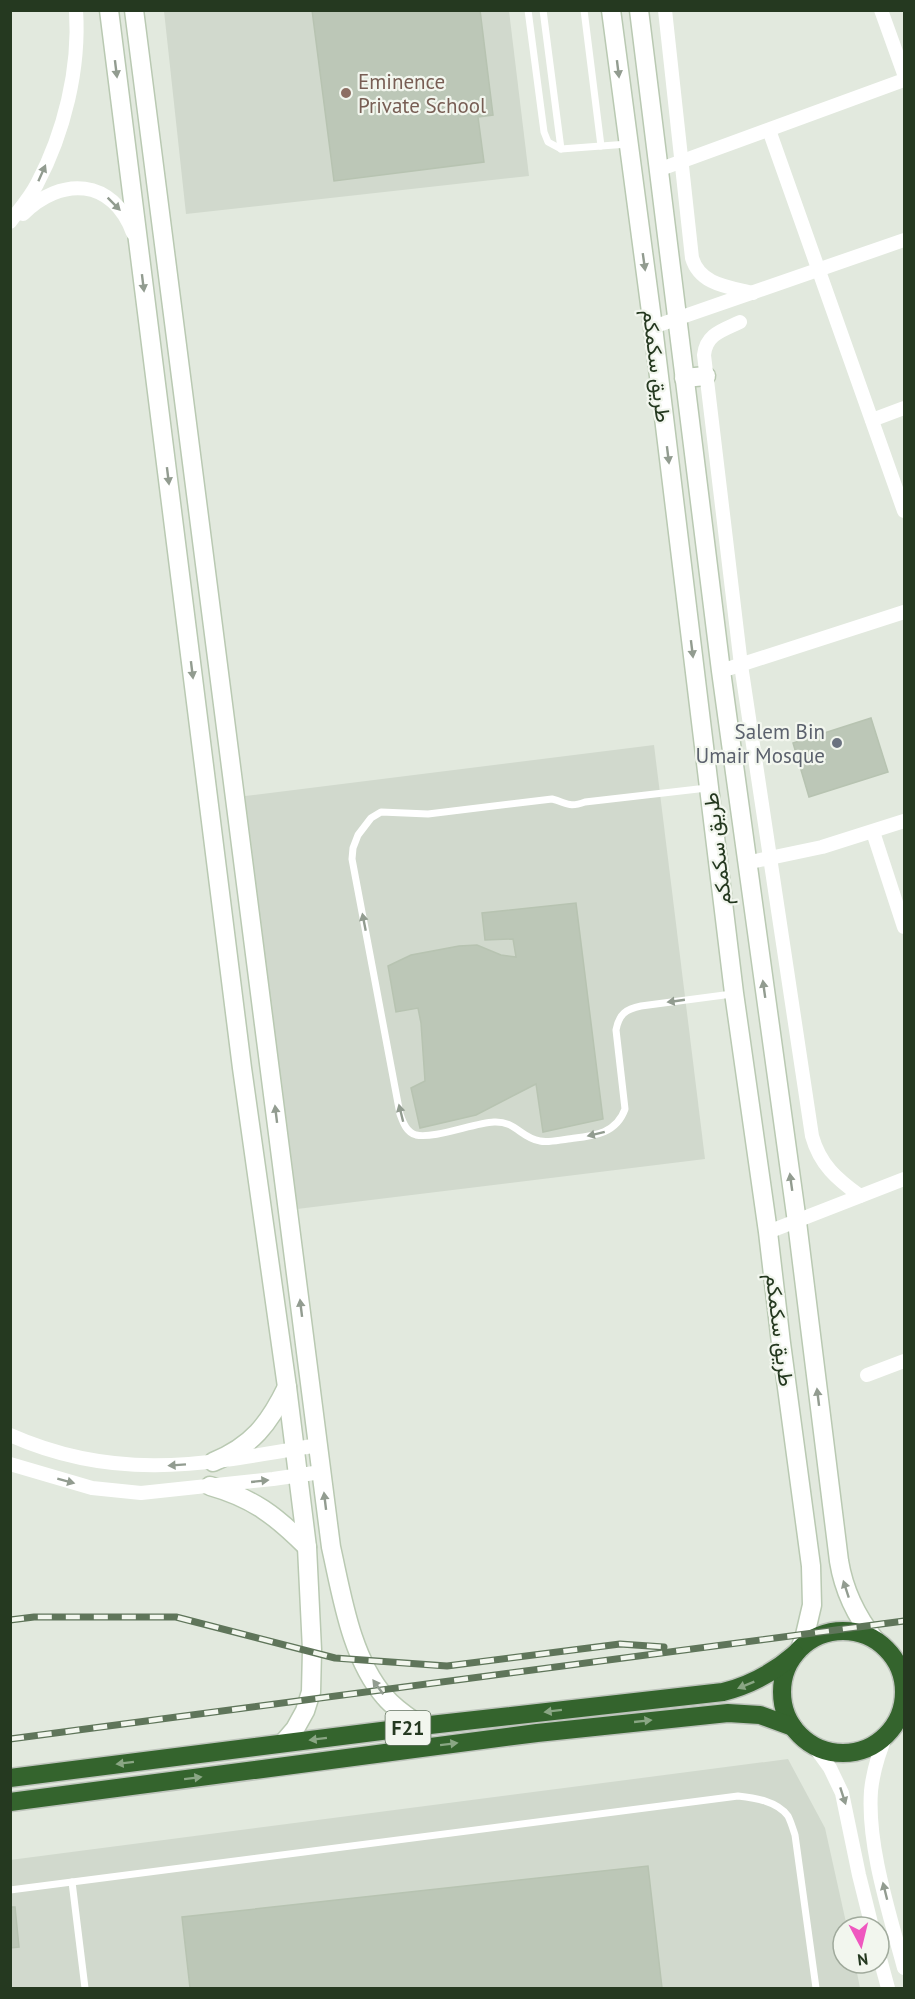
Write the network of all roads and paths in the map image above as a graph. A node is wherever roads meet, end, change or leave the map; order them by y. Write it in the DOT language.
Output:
graph roads {
  1 [pos="76,10"];
  2 [pos="109,10"];
  3 [pos="134,10"];
  4 [pos="528,10"];
  5 [pos="543,10"];
  6 [pos="585,10"];
  7 [pos="611,10"];
  8 [pos="639,10"];
  9 [pos="665,10"];
  10 [pos="881,10"];
  11 [pos="904,74"];
  12 [pos="904,80"];
  13 [pos="769,130"];
  14 [pos="628,144"];
  15 [pos="601,146"];
  16 [pos="561,149"];
  17 [pos="681,162"];
  18 [pos="658,170"];
  19 [pos="10,224"];
  20 [pos="904,240"];
  21 [pos="139,248"];
  22 [pos="818,271"];
  23 [pos="753,293"];
  24 [pos="676,319"];
  25 [pos="740,322"];
  26 [pos="652,327"];
  27 [pos="706,376"];
  28 [pos="684,378"];
  29 [pos="904,408"];
  30 [pos="872,420"];
  31 [pos="904,511"];
  32 [pos="904,612"];
  33 [pos="741,664"];
  34 [pos="721,671"];
  35 [pos="709,788"];
  36 [pos="904,821"];
  37 [pos="873,832"];
  38 [pos="769,858"];
  39 [pos="746,863"];
  40 [pos="904,927"];
  41 [pos="734,993"];
  42 [pos="904,1179"];
  43 [pos="860,1196"];
  44 [pos="796,1222"];
  45 [pos="768,1232"];
  46 [pos="904,1361"];
  47 [pos="867,1375"];
  48 [pos="287,1387"];
  49 [pos="10,1435"];
  50 [pos="318,1445"];
  51 [pos="294,1449"];
  52 [pos="213,1462"];
  53 [pos="10,1464"];
  54 [pos="321,1472"];
  55 [pos="297,1476"];
  56 [pos="210,1486"];
  57 [pos="307,1547"];
  58 [pos="878,1642"];
  59 [pos="797,1651"];
  60 [pos="904,1656"];
  61 [pos="895,1725"];
  62 [pos="421,1726"];
  63 [pos="793,1727"];
  64 [pos="283,1743"];
  65 [pos="814,1746"];
  66 [pos="10,1778"];
  67 [pos="10,1802"];
  68 [pos="72,1882"];
  69 [pos="10,1890"];
  70 [pos="869,1915"];
  71 [pos="904,1965"];
  72 [pos="85,1989"];
  73 [pos="816,1989"];
  19 -- 1 [label="street, one-way"];
  2 -- 21 [label="street, one-way"];
  50 -- 3 [label="street, one-way"];
  4 -- 16 [label="lane"];
  5 -- 16 [label="lane"];
  6 -- 15 [label="lane"];
  7 -- 14 [label="street, طريق سكمكم, one-way"];
  8 -- 18 [label="street, طريق سكمكم"];
  9 -- 17 [label="street"];
  10 -- 11 [label="street"];
  12 -- 13 [label="street"];
  13 -- 17 [label="street"];
  13 -- 22 [label="street"];
  14 -- 15 [label="lane"];
  14 -- 26 [label="street, طريق سكمكم, one-way"];
  15 -- 16 [label="lane"];
  17 -- 18 [label="street"];
  17 -- 23 [label="street"];
  18 -- 24 [label="street, طريق سكمكم"];
  19 -- 21 [label="street, one-way"];
  20 -- 22 [label="street"];
  21 -- 48 [label="street, one-way"];
  22 -- 23 [label="street"];
  22 -- 30 [label="street"];
  23 -- 24 [label="street"];
  24 -- 26 [label="street"];
  24 -- 28 [label="street, طريق سكمكم"];
  25 -- 27 [label="street"];
  26 -- 35 [label="street, طريق سكمكم, one-way"];
  27 -- 28 [label="street"];
  27 -- 33 [label="street"];
  28 -- 34 [label="street, طريق سكمكم"];
  29 -- 30 [label="street"];
  30 -- 31 [label="street"];
  32 -- 33 [label="street"];
  33 -- 34 [label="street"];
  33 -- 38 [label="street"];
  34 -- 39 [label="street, طريق سكمكم"];
  35 -- 41 [label="street, طريق سكمكم"];
  41 -- 35 [label="lane, one-way"];
  36 -- 37 [label="street"];
  37 -- 38 [label="street"];
  37 -- 40 [label="street"];
  38 -- 39 [label="street"];
  38 -- 43 [label="street"];
  44 -- 39 [label="street, طريق سكمكم, one-way"];
  41 -- 45 [label="street, طريق سكمكم"];
  42 -- 43 [label="street"];
  43 -- 44 [label="street"];
  44 -- 45 [label="street"];
  58 -- 44 [label="street, طريق سكمكم, one-way"];
  45 -- 59 [label="street, طريق سكمكم"];
  46 -- 47 [label="street"];
  48 -- 51 [label="street"];
  48 -- 52 [label="street"];
  52 -- 49 [label="street, one-way"];
  50 -- 51 [label="street"];
  50 -- 54 [label="street"];
  51 -- 52 [label="street"];
  51 -- 55 [label="street"];
  53 -- 56 [label="street, one-way"];
  54 -- 55 [label="street"];
  62 -- 54 [label="street, one-way"];
  56 -- 55 [label="street, one-way"];
  55 -- 57 [label="street"];
  56 -- 57 [label="street"];
  57 -- 64 [label="street"];
  58 -- 59 [label="highway"];
  58 -- 60 [label="highway"];
  58 -- 61 [label="highway"];
  59 -- 62 [label="highway, F21, one-way"];
  59 -- 63 [label="highway"];
  61 -- 65 [label="highway"];
  71 -- 61 [label="street, one-way"];
  62 -- 64 [label="highway, F21, one-way"];
  63 -- 65 [label="highway"];
  67 -- 63 [label="highway, F21, one-way"];
  64 -- 66 [label="highway, F21, one-way"];
  65 -- 70 [label="street, one-way"];
  68 -- 69 [label="lane"];
  68 -- 72 [label="lane"];
  68 -- 73 [label="lane"];
}
